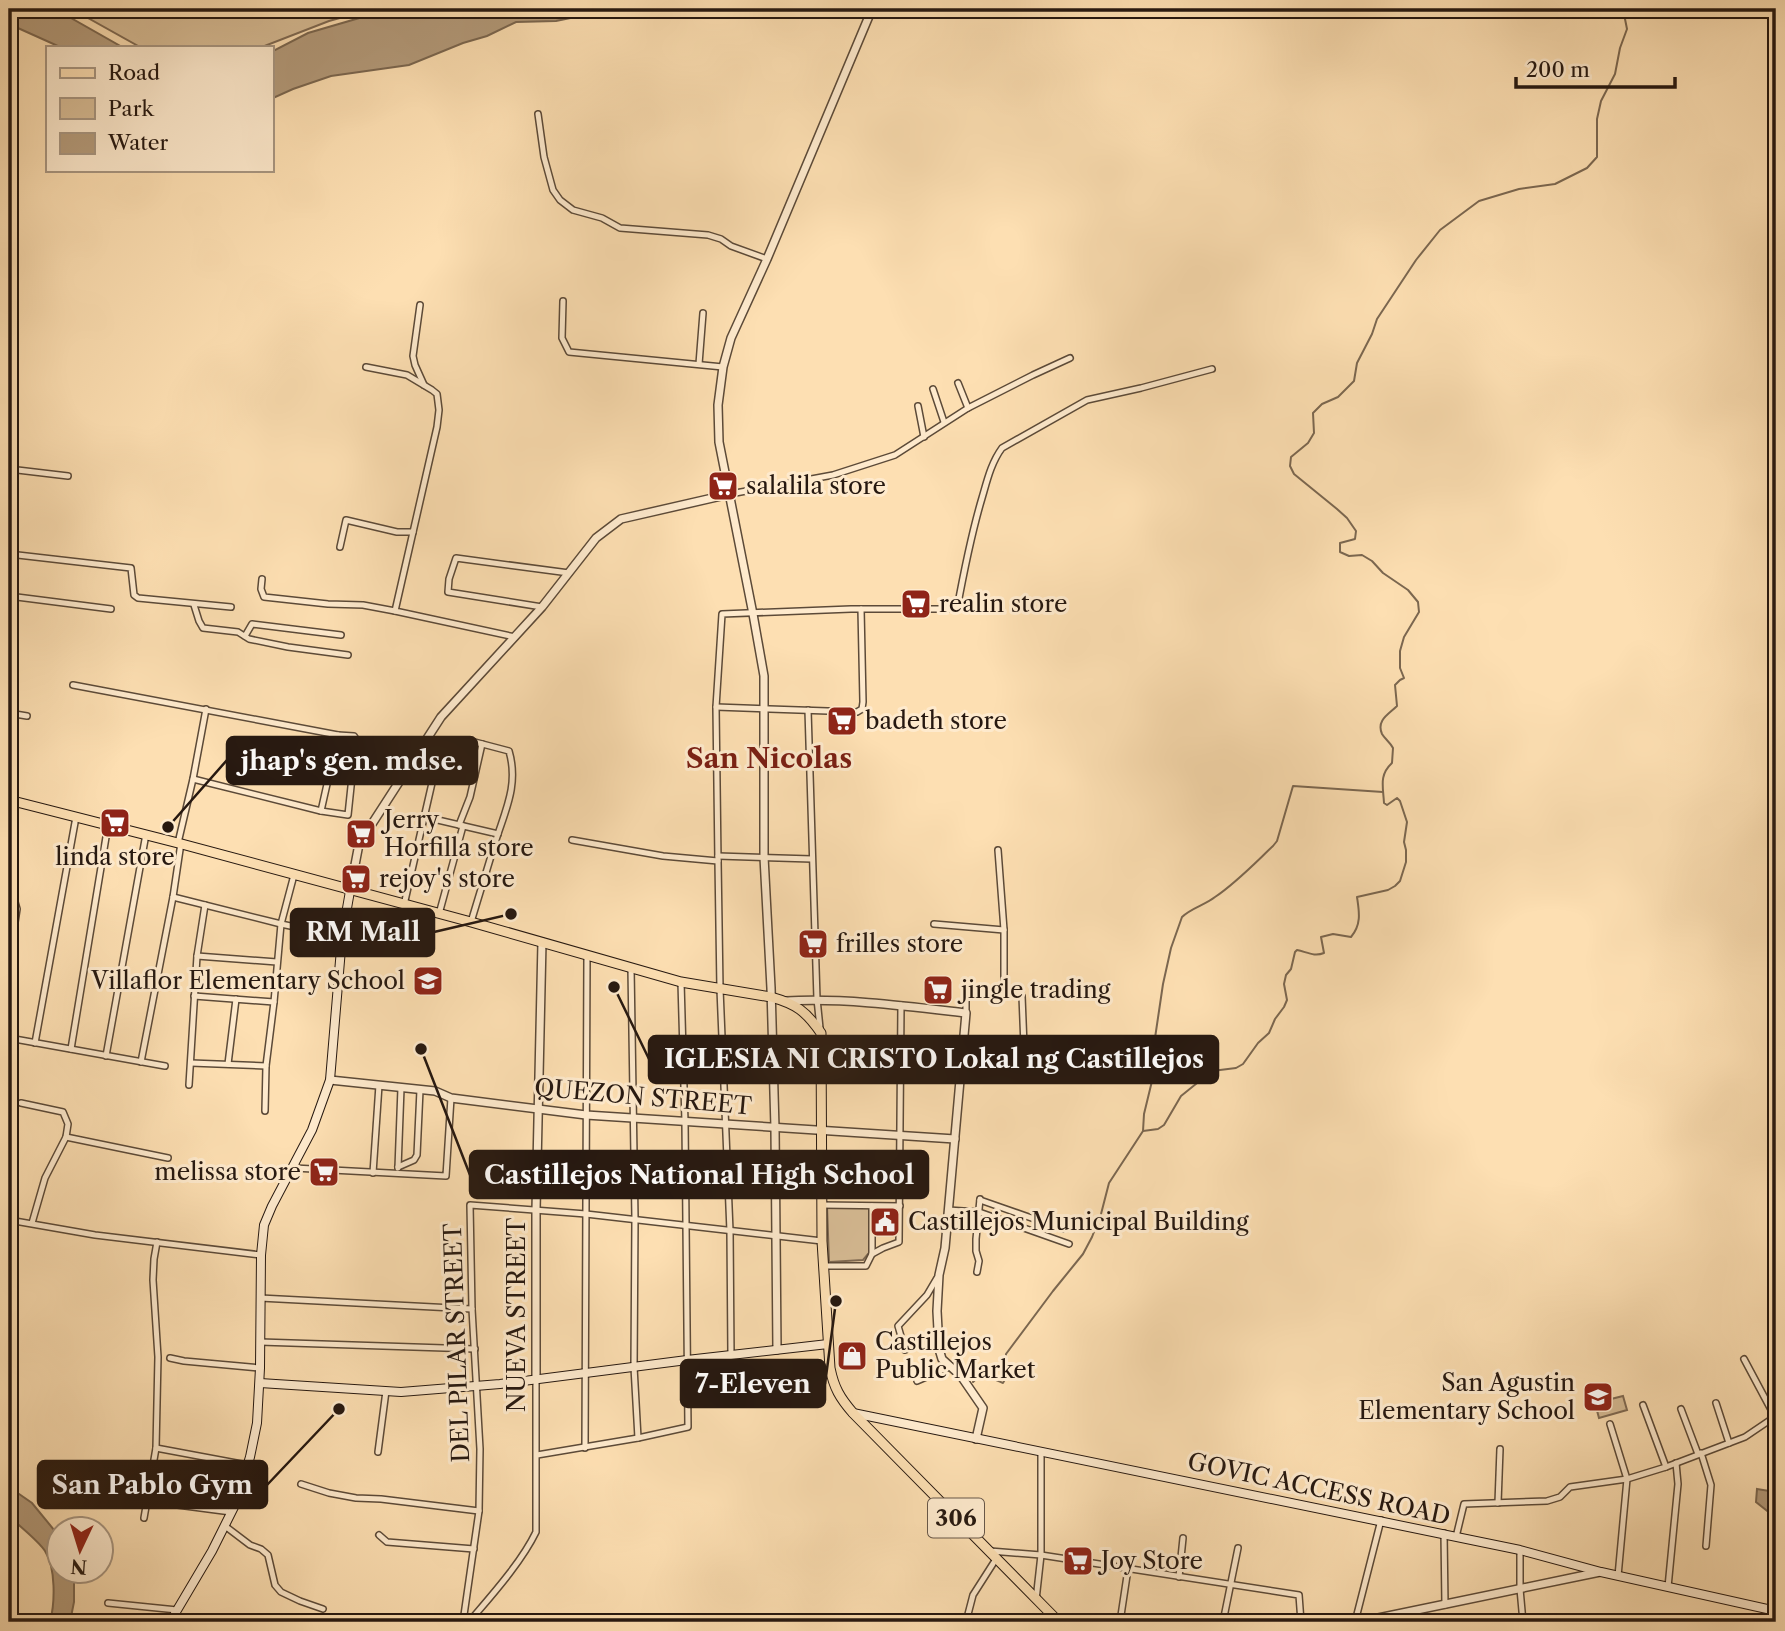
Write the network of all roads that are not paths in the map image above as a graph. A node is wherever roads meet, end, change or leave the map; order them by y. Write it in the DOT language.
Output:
graph roads {
  1 [pos="872,9"];
  2 [pos="538,114"];
  3 [pos="766,259"];
  4 [pos="563,301"];
  5 [pos="420,305"];
  6 [pos="703,313"];
  7 [pos="1070,358"];
  8 [pos="699,364"];
  9 [pos="366,367"];
  10 [pos="723,367"];
  11 [pos="1212,369"];
  12 [pos="958,383"];
  13 [pos="424,385"];
  14 [pos="933,389"];
  15 [pos="918,406"];
  16 [pos="968,408"];
  17 [pos="944,422"];
  18 [pos="924,437"];
  19 [pos="9,469"];
  20 [pos="68,476"];
  21 [pos="730,494"];
  22 [pos="413,532"];
  23 [pos="340,547"];
  24 [pos="9,554"];
  25 [pos="569,573"];
  26 [pos="262,579"];
  27 [pos="9,596"];
  28 [pos="194,605"];
  29 [pos="231,607"];
  30 [pos="541,607"];
  31 [pos="111,609"];
  32 [pos="861,609"];
  33 [pos="395,611"];
  34 [pos="753,614"];
  35 [pos="341,635"];
  36 [pos="245,636"];
  37 [pos="515,637"];
  38 [pos="348,655"];
  39 [pos="73,685"];
  40 [pos="716,707"];
  41 [pos="206,709"];
  42 [pos="764,709"];
  43 [pos="808,710"];
  44 [pos="9,713"];
  45 [pos="27,716"];
  46 [pos="338,735"];
  47 [pos="482,744"];
  48 [pos="193,779"];
  49 [pos="9,800"];
  50 [pos="321,811"];
  51 [pos="76,817"];
  52 [pos="425,817"];
  53 [pos="108,825"];
  54 [pos="461,825"];
  55 [pos="146,834"];
  56 [pos="498,834"];
  57 [pos="572,840"];
  58 [pos="180,843"];
  59 [pos="998,850"];
  60 [pos="764,857"];
  61 [pos="718,858"];
  62 [pos="812,859"];
  63 [pos="294,874"];
  64 [pos="350,891"];
  65 [pos="173,897"];
  66 [pos="9,900"];
  67 [pos="205,905"];
  68 [pos="404,905"];
  69 [pos="439,914"];
  70 [pos="471,922"];
  71 [pos="281,924"];
  72 [pos="934,924"];
  73 [pos="1003,929"];
  74 [pos="342,937"];
  75 [pos="542,942"];
  76 [pos="587,955"];
  77 [pos="197,956"];
  78 [pos="9,962"];
  79 [pos="277,962"];
  80 [pos="631,968"];
  81 [pos="681,982"];
  82 [pos="720,989"];
  83 [pos="1004,989"];
  84 [pos="194,996"];
  85 [pos="771,997"];
  86 [pos="236,999"];
  87 [pos="817,999"];
  88 [pos="785,1001"];
  89 [pos="274,1002"];
  90 [pos="901,1005"];
  91 [pos="966,1013"];
  92 [pos="821,1034"];
  93 [pos="9,1038"];
  94 [pos="35,1043"];
  95 [pos="1054,1048"];
  96 [pos="71,1049"];
  97 [pos="106,1056"];
  98 [pos="141,1062"];
  99 [pos="191,1063"];
  100 [pos="229,1064"];
  101 [pos="165,1066"];
  102 [pos="266,1066"];
  103 [pos="331,1080"];
  104 [pos="189,1086"];
  105 [pos="379,1086"];
  106 [pos="401,1088"];
  107 [pos="420,1090"];
  108 [pos="451,1098"];
  109 [pos="21,1103"];
  110 [pos="539,1109"];
  111 [pos="265,1111"];
  112 [pos="586,1115"];
  113 [pos="633,1118"];
  114 [pos="685,1122"];
  115 [pos="726,1124"];
  116 [pos="775,1128"];
  117 [pos="821,1130"];
  118 [pos="901,1136"];
  119 [pos="66,1138"];
  120 [pos="955,1139"];
  121 [pos="168,1158"];
  122 [pos="398,1167"];
  123 [pos="294,1168"];
  124 [pos="373,1173"];
  125 [pos="397,1174"];
  126 [pos="821,1205"];
  127 [pos="873,1206"];
  128 [pos="900,1206"];
  129 [pos="536,1210"];
  130 [pos="948,1210"];
  131 [pos="979,1212"];
  132 [pos="586,1214"];
  133 [pos="635,1219"];
  134 [pos="9,1220"];
  135 [pos="32,1223"];
  136 [pos="686,1226"];
  137 [pos="1063,1228"];
  138 [pos="730,1231"];
  139 [pos="776,1236"];
  140 [pos="822,1241"];
  141 [pos="157,1242"];
  142 [pos="1069,1244"];
  143 [pos="872,1254"];
  144 [pos="261,1255"];
  145 [pos="824,1266"];
  146 [pos="976,1272"];
  147 [pos="939,1275"];
  148 [pos="260,1298"];
  149 [pos="472,1309"];
  150 [pos="260,1342"];
  151 [pos="828,1344"];
  152 [pos="475,1349"];
  153 [pos="778,1350"];
  154 [pos="905,1350"];
  155 [pos="731,1355"];
  156 [pos="170,1358"];
  157 [pos="1744,1359"];
  158 [pos="687,1360"];
  159 [pos="634,1367"];
  160 [pos="949,1367"];
  161 [pos="260,1368"];
  162 [pos="585,1374"];
  163 [pos="536,1380"];
  164 [pos="917,1381"];
  165 [pos="260,1383"];
  166 [pos="476,1385"];
  167 [pos="386,1391"];
  168 [pos="1716,1403"];
  169 [pos="1643,1405"];
  170 [pos="1681,1409"];
  171 [pos="853,1413"];
  172 [pos="1776,1417"];
  173 [pos="1610,1424"];
  174 [pos="638,1438"];
  175 [pos="976,1439"];
  176 [pos="1729,1443"];
  177 [pos="156,1448"];
  178 [pos="585,1448"];
  179 [pos="1500,1450"];
  180 [pos="378,1452"];
  181 [pos="1041,1453"];
  182 [pos="1699,1454"];
  183 [pos="537,1455"];
  184 [pos="1676,1463"];
  185 [pos="247,1465"];
  186 [pos="1665,1467"];
  187 [pos="1627,1479"];
  188 [pos="301,1484"];
  189 [pos="147,1501"];
  190 [pos="1498,1503"];
  191 [pos="479,1511"];
  192 [pos="232,1512"];
  193 [pos="144,1518"];
  194 [pos="1381,1520"];
  195 [pos="225,1526"];
  196 [pos="1444,1534"];
  197 [pos="379,1535"];
  198 [pos="1456,1537"];
  199 [pos="1183,1538"];
  200 [pos="1706,1546"];
  201 [pos="1238,1548"];
  202 [pos="474,1549"];
  203 [pos="1520,1550"];
  204 [pos="992,1555"];
  205 [pos="1041,1555"];
  206 [pos="1128,1569"];
  207 [pos="1601,1572"];
  208 [pos="1618,1576"];
  209 [pos="1179,1577"];
  210 [pos="1230,1585"];
  211 [pos="1668,1587"];
  212 [pos="1520,1589"];
  213 [pos="1036,1600"];
  214 [pos="107,1603"];
  215 [pos="1445,1605"];
  216 [pos="323,1609"];
  217 [pos="177,1610"];
  218 [pos="1776,1611"];
  219 [pos="1412,1612"];
  220 [pos="968,1621"];
  221 [pos="170,1622"];
  222 [pos="463,1622"];
  223 [pos="469,1622"];
  224 [pos="1058,1622"];
  225 [pos="1120,1622"];
  226 [pos="1223,1622"];
  227 [pos="1301,1622"];
  228 [pos="1357,1622"];
  229 [pos="1413,1622"];
  230 [pos="1523,1622"];
  1 -- 3 [label="street"];
  2 -- 3 [label="street"];
  3 -- 10 [label="street"];
  4 -- 8 [label="street"];
  5 -- 13 [label="street"];
  6 -- 8 [label="street"];
  7 -- 16 [label="street"];
  8 -- 10 [label="street"];
  9 -- 13 [label="street"];
  10 -- 21 [label="street"];
  11 -- 32 [label="street"];
  12 -- 16 [label="street"];
  13 -- 22 [label="street"];
  14 -- 17 [label="street"];
  15 -- 18 [label="street"];
  16 -- 17 [label="street"];
  17 -- 18 [label="street"];
  18 -- 21 [label="street"];
  19 -- 20 [label="street"];
  21 -- 25 [label="street"];
  21 -- 34 [label="street"];
  22 -- 23 [label="street"];
  22 -- 33 [label="street"];
  24 -- 28 [label="street"];
  25 -- 30 [label="street"];
  25 -- 30 [label="street"];
  26 -- 33 [label="street"];
  27 -- 31 [label="street"];
  28 -- 29 [label="street"];
  28 -- 36 [label="street"];
  30 -- 37 [label="street"];
  32 -- 34 [label="street"];
  32 -- 43 [label="street"];
  33 -- 37 [label="street"];
  34 -- 40 [label="street"];
  34 -- 42 [label="street"];
  35 -- 36 [label="street"];
  36 -- 38 [label="street"];
  37 -- 64 [label="street"];
  39 -- 41 [label="street"];
  40 -- 42 [label="street"];
  40 -- 61 [label="street"];
  41 -- 46 [label="street"];
  41 -- 48 [label="street"];
  42 -- 43 [label="street"];
  42 -- 60 [label="street"];
  43 -- 62 [label="street"];
  44 -- 45 [label="street"];
  46 -- 50 [label="street"];
  46 -- 50 [label="street"];
  47 -- 52 [label="street"];
  47 -- 54 [label="street"];
  47 -- 56 [label="street"];
  48 -- 50 [label="street"];
  48 -- 58 [label="street"];
  49 -- 51 [label="main road"];
  51 -- 53 [label="main road"];
  51 -- 94 [label="street"];
  52 -- 54 [label="street"];
  52 -- 68 [label="street"];
  53 -- 55 [label="main road"];
  53 -- 96 [label="street"];
  54 -- 56 [label="street"];
  54 -- 69 [label="street"];
  55 -- 58 [label="main road"];
  55 -- 97 [label="street"];
  56 -- 70 [label="street"];
  57 -- 61 [label="street"];
  58 -- 63 [label="main road"];
  58 -- 65 [label="street"];
  59 -- 73 [label="street"];
  60 -- 61 [label="street"];
  60 -- 62 [label="street"];
  60 -- 85 [label="street"];
  61 -- 82 [label="street"];
  62 -- 87 [label="street"];
  63 -- 64 [label="main road"];
  63 -- 71 [label="street"];
  64 -- 68 [label="main road"];
  64 -- 74 [label="main road"];
  65 -- 67 [label="street"];
  65 -- 98 [label="street"];
  66 -- 78 [label="street"];
  67 -- 71 [label="street"];
  67 -- 77 [label="street"];
  68 -- 69 [label="main road"];
  69 -- 70 [label="main road"];
  70 -- 75 [label="main road"];
  71 -- 74 [label="street"];
  71 -- 79 [label="street"];
  72 -- 73 [label="street"];
  73 -- 83 [label="street"];
  74 -- 103 [label="main road"];
  75 -- 76 [label="main road"];
  75 -- 110 [label="street, NUEVA STREET"];
  76 -- 80 [label="main road"];
  76 -- 112 [label="street"];
  77 -- 79 [label="street"];
  77 -- 84 [label="street"];
  79 -- 89 [label="street"];
  80 -- 81 [label="main road"];
  80 -- 113 [label="street"];
  81 -- 82 [label="main road"];
  81 -- 114 [label="street"];
  82 -- 85 [label="main road"];
  82 -- 115 [label="street"];
  83 -- 91 [label="street"];
  83 -- 95 [label="street"];
  84 -- 86 [label="street"];
  84 -- 99 [label="street"];
  85 -- 88 [label="main road"];
  85 -- 116 [label="street"];
  86 -- 89 [label="street"];
  86 -- 100 [label="street"];
  87 -- 88 [label="street"];
  87 -- 90 [label="street"];
  87 -- 92 [label="street"];
  88 -- 92 [label="main road"];
  89 -- 102 [label="street"];
  90 -- 91 [label="street"];
  90 -- 118 [label="street"];
  91 -- 120 [label="street"];
  92 -- 117 [label="main road, 306"];
  93 -- 94 [label="street"];
  94 -- 96 [label="street"];
  96 -- 97 [label="street"];
  97 -- 98 [label="street"];
  98 -- 101 [label="street"];
  99 -- 100 [label="street"];
  99 -- 104 [label="street"];
  100 -- 102 [label="street"];
  102 -- 111 [label="street"];
  103 -- 105 [label="street, QUEZON STREET"];
  103 -- 123 [label="main road"];
  105 -- 106 [label="street, QUEZON STREET"];
  105 -- 124 [label="street"];
  106 -- 107 [label="street, QUEZON STREET"];
  106 -- 122 [label="street"];
  107 -- 108 [label="street, QUEZON STREET"];
  107 -- 122 [label="street"];
  108 -- 110 [label="street, QUEZON STREET"];
  108 -- 125 [label="street"];
  109 -- 119 [label="street"];
  110 -- 112 [label="street, QUEZON STREET"];
  110 -- 129 [label="street, NUEVA STREET"];
  112 -- 113 [label="street, QUEZON STREET"];
  112 -- 132 [label="street"];
  113 -- 114 [label="street, QUEZON STREET"];
  113 -- 133 [label="street"];
  114 -- 115 [label="street, QUEZON STREET"];
  114 -- 136 [label="street"];
  115 -- 116 [label="street, QUEZON STREET"];
  115 -- 138 [label="street"];
  116 -- 117 [label="street, QUEZON STREET"];
  116 -- 139 [label="street"];
  117 -- 118 [label="street, QUEZON STREET"];
  117 -- 126 [label="main road, 306"];
  118 -- 120 [label="street, QUEZON STREET"];
  118 -- 128 [label="street"];
  119 -- 121 [label="street"];
  119 -- 135 [label="street"];
  120 -- 130 [label="street"];
  122 -- 125 [label="street"];
  123 -- 124 [label="street"];
  123 -- 144 [label="main road"];
  124 -- 125 [label="street"];
  126 -- 127 [label="street"];
  126 -- 140 [label="main road, 306"];
  127 -- 128 [label="street"];
  127 -- 143 [label="street"];
  128 -- 143 [label="street"];
  129 -- 132 [label="street, DEL PILAR STREET"];
  129 -- 149 [label="street, DEL PILAR STREET"];
  129 -- 163 [label="street, NUEVA STREET"];
  130 -- 131 [label="street"];
  130 -- 147 [label="street"];
  131 -- 137 [label="street"];
  131 -- 142 [label="street"];
  131 -- 146 [label="street"];
  132 -- 133 [label="street, DEL PILAR STREET"];
  132 -- 162 [label="street"];
  133 -- 136 [label="street, DEL PILAR STREET"];
  133 -- 159 [label="street"];
  134 -- 135 [label="street"];
  135 -- 141 [label="street"];
  136 -- 138 [label="street, DEL PILAR STREET"];
  136 -- 158 [label="street"];
  138 -- 139 [label="street, DEL PILAR STREET"];
  138 -- 155 [label="street"];
  139 -- 140 [label="street, DEL PILAR STREET"];
  139 -- 153 [label="street"];
  140 -- 145 [label="main road, 306"];
  141 -- 144 [label="street"];
  141 -- 177 [label="street"];
  143 -- 145 [label="street"];
  144 -- 148 [label="main road"];
  145 -- 151 [label="main road, 306"];
  147 -- 154 [label="street"];
  147 -- 160 [label="street"];
  148 -- 149 [label="street"];
  148 -- 150 [label="main road"];
  149 -- 152 [label="street, DEL PILAR STREET"];
  150 -- 152 [label="street"];
  150 -- 161 [label="main road"];
  151 -- 153 [label="main road"];
  151 -- 171 [label="main road, 306"];
  152 -- 166 [label="street, DEL PILAR STREET"];
  153 -- 155 [label="main road"];
  155 -- 158 [label="main road"];
  156 -- 161 [label="street"];
  157 -- 172 [label="street"];
  158 -- 159 [label="main road"];
  158 -- 174 [label="street"];
  159 -- 162 [label="main road"];
  159 -- 174 [label="street"];
  160 -- 164 [label="street"];
  160 -- 175 [label="street"];
  161 -- 165 [label="main road"];
  162 -- 163 [label="main road"];
  162 -- 178 [label="street"];
  163 -- 166 [label="main road"];
  163 -- 183 [label="street, NUEVA STREET"];
  165 -- 167 [label="main road"];
  165 -- 185 [label="main road"];
  166 -- 167 [label="main road"];
  166 -- 191 [label="street, DEL PILAR STREET"];
  167 -- 180 [label="street"];
  168 -- 176 [label="street"];
  169 -- 186 [label="street"];
  170 -- 182 [label="street"];
  171 -- 175 [label="main road, GOVIC ACCESS ROAD"];
  171 -- 204 [label="main road, 306"];
  172 -- 176 [label="street"];
  173 -- 187 [label="street"];
  174 -- 178 [label="street"];
  175 -- 181 [label="main road, GOVIC ACCESS ROAD"];
  176 -- 182 [label="street"];
  177 -- 185 [label="street"];
  177 -- 189 [label="street"];
  178 -- 183 [label="street"];
  179 -- 190 [label="street"];
  181 -- 194 [label="main road, GOVIC ACCESS ROAD"];
  181 -- 205 [label="street"];
  182 -- 184 [label="street"];
  182 -- 200 [label="street"];
  183 -- 223 [label="street, NUEVA STREET"];
  184 -- 186 [label="street"];
  184 -- 211 [label="street"];
  185 -- 192 [label="main road"];
  186 -- 187 [label="street"];
  187 -- 190 [label="street"];
  187 -- 208 [label="street"];
  188 -- 191 [label="street"];
  189 -- 192 [label="street"];
  189 -- 193 [label="street"];
  190 -- 198 [label="street"];
  191 -- 202 [label="street, DEL PILAR STREET"];
  192 -- 195 [label="main road"];
  194 -- 196 [label="main road, GOVIC ACCESS ROAD"];
  194 -- 228 [label="street"];
  195 -- 216 [label="street"];
  195 -- 217 [label="main road"];
  196 -- 198 [label="main road, GOVIC ACCESS ROAD"];
  196 -- 215 [label="street"];
  197 -- 202 [label="street"];
  198 -- 203 [label="main road, GOVIC ACCESS ROAD"];
  199 -- 209 [label="street"];
  201 -- 210 [label="street"];
  202 -- 222 [label="street, DEL PILAR STREET"];
  203 -- 207 [label="main road, GOVIC ACCESS ROAD"];
  203 -- 212 [label="street"];
  204 -- 205 [label="street"];
  204 -- 213 [label="main road, 306"];
  204 -- 220 [label="street"];
  205 -- 206 [label="street"];
  205 -- 213 [label="street"];
  206 -- 209 [label="street"];
  206 -- 225 [label="street"];
  207 -- 208 [label="main road, GOVIC ACCESS ROAD"];
  207 -- 212 [label="street"];
  208 -- 211 [label="main road, GOVIC ACCESS ROAD"];
  209 -- 210 [label="street"];
  210 -- 226 [label="street"];
  210 -- 227 [label="street"];
  211 -- 218 [label="main road, GOVIC ACCESS ROAD"];
  212 -- 215 [label="street"];
  212 -- 230 [label="street"];
  213 -- 224 [label="main road, 306"];
  214 -- 217 [label="street"];
  215 -- 219 [label="street"];
  217 -- 221 [label="main road"];
  219 -- 228 [label="street"];
  219 -- 229 [label="street"];
}
